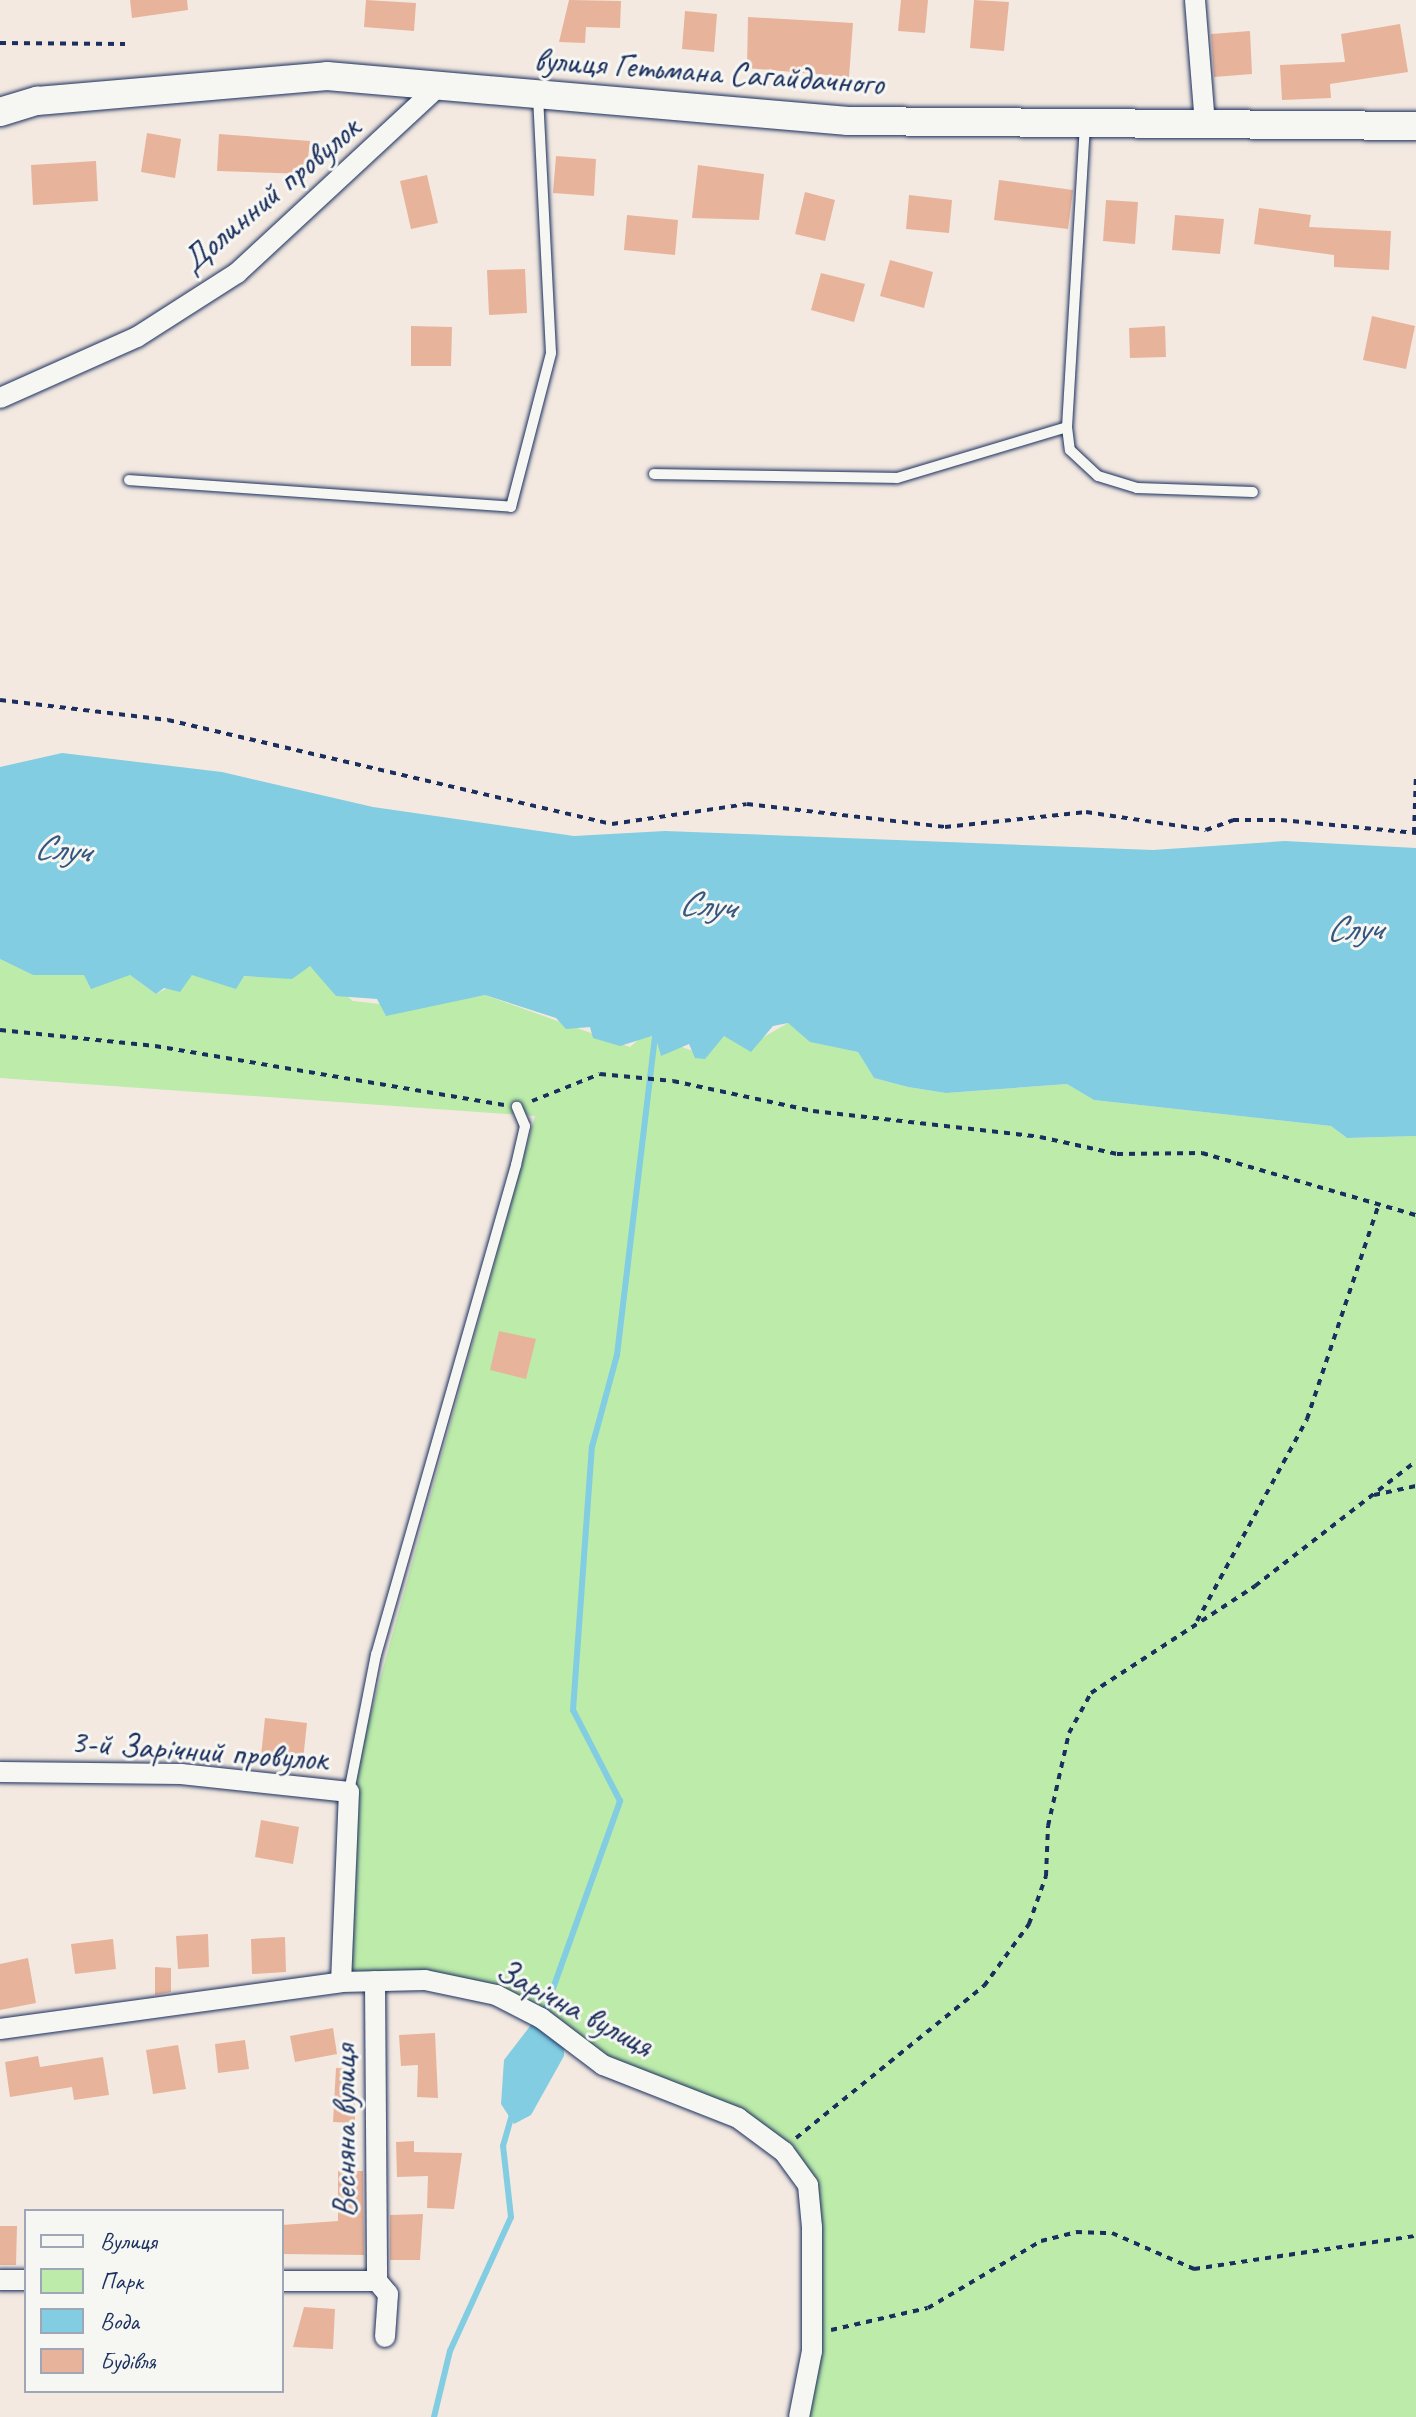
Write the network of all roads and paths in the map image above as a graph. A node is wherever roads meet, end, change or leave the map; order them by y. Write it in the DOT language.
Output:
graph roads {
  1 [pos="1195,0"];
  2 [pos="0,43"];
  3 [pos="125,44"];
  4 [pos="440,85"];
  5 [pos="538,94"];
  6 [pos="0,112"];
  7 [pos="1085,123"];
  8 [pos="1205,124"];
  9 [pos="1416,126"];
  10 [pos="0,398"];
  11 [pos="1067,427"];
  12 [pos="654,474"];
  13 [pos="129,480"];
  14 [pos="1253,492"];
  15 [pos="0,700"];
  16 [pos="1416,773"];
  17 [pos="1415,833"];
  18 [pos="0,1030"];
  19 [pos="517,1107"];
  20 [pos="1379,1204"];
  21 [pos="1416,1215"];
  22 [pos="1416,1461"];
  23 [pos="1416,1486"];
  24 [pos="1372,1495"];
  25 [pos="1195,1623"];
  26 [pos="0,1772"];
  27 [pos="349,1792"];
  28 [pos="375,1981"];
  29 [pos="341,1982"];
  30 [pos="0,2029"];
  31 [pos="784,2152"];
  32 [pos="1416,2236"];
  33 [pos="0,2280"];
  34 [pos="24,2280"];
  35 [pos="284,2281"];
  36 [pos="377,2281"];
  37 [pos="813,2333"];
  38 [pos="385,2337"];
  39 [pos="799,2417"];
  1 -- 8 [label="street"];
  2 -- 3 [label="path"];
  4 -- 5 [label="main road, вулиця Гетьмана Сагайдачного"];
  4 -- 6 [label="main road, вулиця Гетьмана Сагайдачного"];
  4 -- 10 [label="street, Долинний провулок"];
  5 -- 7 [label="main road, вулиця Гетьмана Сагайдачного"];
  5 -- 13 [label="lane"];
  7 -- 8 [label="main road, вулиця Гетьмана Сагайдачного"];
  7 -- 11 [label="lane"];
  8 -- 9 [label="main road, вулиця Гетьмана Сагайдачного"];
  11 -- 12 [label="lane"];
  11 -- 14 [label="lane"];
  15 -- 17 [label="path"];
  16 -- 17 [label="path"];
  18 -- 19 [label="path"];
  19 -- 20 [label="path"];
  19 -- 27 [label="lane"];
  20 -- 21 [label="path"];
  20 -- 25 [label="path"];
  22 -- 24 [label="path"];
  23 -- 24 [label="path"];
  24 -- 25 [label="path"];
  25 -- 31 [label="path"];
  26 -- 27 [label="street, 3-й Зарічний провулок"];
  27 -- 29 [label="street, 3-й Зарічний провулок"];
  28 -- 29 [label="street, Зарічна вулиця"];
  28 -- 31 [label="street, Зарічна вулиця"];
  28 -- 36 [label="street, Весняна вулиця"];
  29 -- 30 [label="street, Зарічна вулиця"];
  31 -- 37 [label="street, Зарічна вулиця"];
  32 -- 37 [label="path"];
  33 -- 34 [label="street"];
  35 -- 36 [label="street"];
  36 -- 38 [label="street, Весняна вулиця"];
  37 -- 39 [label="street, Зарічна вулиця"];
}
